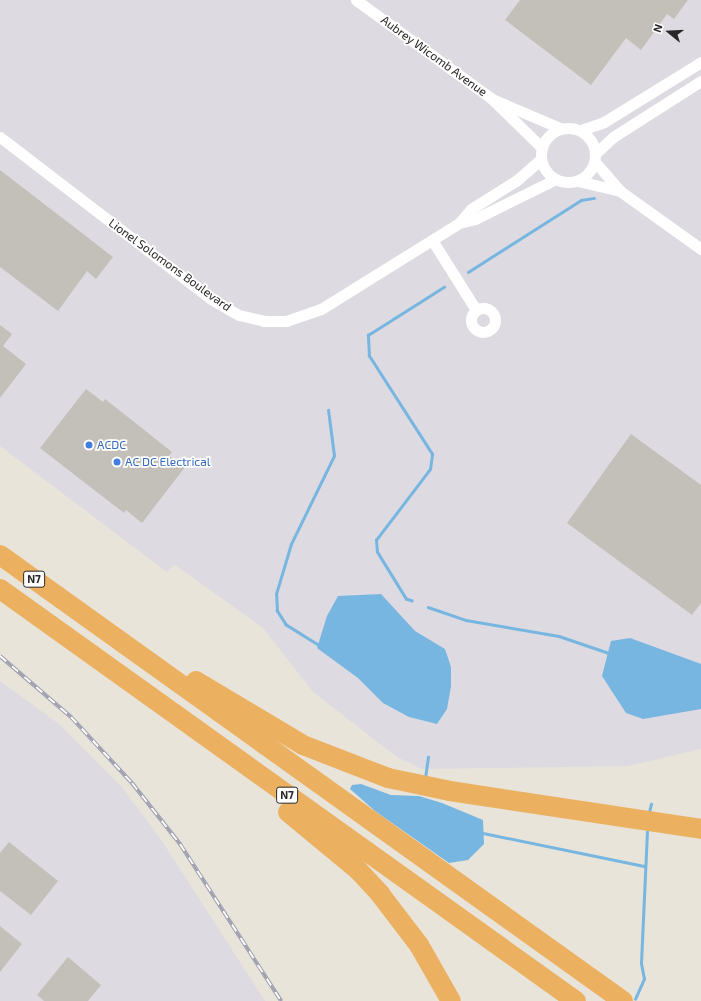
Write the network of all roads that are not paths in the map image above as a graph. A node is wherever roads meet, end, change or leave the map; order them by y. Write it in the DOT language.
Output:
graph roads {
  1 [pos="356,0"];
  2 [pos="701,62"];
  3 [pos="701,81"];
  4 [pos="491,98"];
  5 [pos="560,128"];
  6 [pos="581,130"];
  7 [pos="0,137"];
  8 [pos="541,154"];
  9 [pos="595,157"];
  10 [pos="556,179"];
  11 [pos="578,181"];
  12 [pos="620,191"];
  13 [pos="459,223"];
  14 [pos="432,240"];
  15 [pos="701,249"];
  16 [pos="476,310"];
  17 [pos="0,555"];
  18 [pos="0,590"];
  19 [pos="67,604"];
  20 [pos="701,829"];
  21 [pos="451,1001"];
  22 [pos="576,1001"];
  23 [pos="623,1001"];
  1 -- 4 [label="street, Aubrey Wicomb Avenue"];
  2 -- 6 [label="street"];
  3 -- 9 [label="street"];
  4 -- 5 [label="street, Aubrey Wicomb Avenue"];
  4 -- 8 [label="street, Aubrey Wicomb Avenue"];
  5 -- 6 [label="street"];
  5 -- 8 [label="street"];
  6 -- 9 [label="street"];
  7 -- 14 [label="street, Lionel Solomons Boulevard"];
  8 -- 10 [label="street"];
  8 -- 13 [label="street, Lionel Solomons Boulevard"];
  9 -- 11 [label="street"];
  9 -- 12 [label="street"];
  10 -- 11 [label="street"];
  10 -- 13 [label="street, Lionel Solomons Boulevard"];
  11 -- 12 [label="street"];
  12 -- 15 [label="street"];
  13 -- 14 [label="street, Lionel Solomons Boulevard"];
  14 -- 16 [label="street"];
  17 -- 19 [label="highway, N7"];
  18 -- 21 [label="highway"];
  18 -- 22 [label="highway, N7"];
  19 -- 20 [label="highway"];
  19 -- 23 [label="highway, N7"];
}
